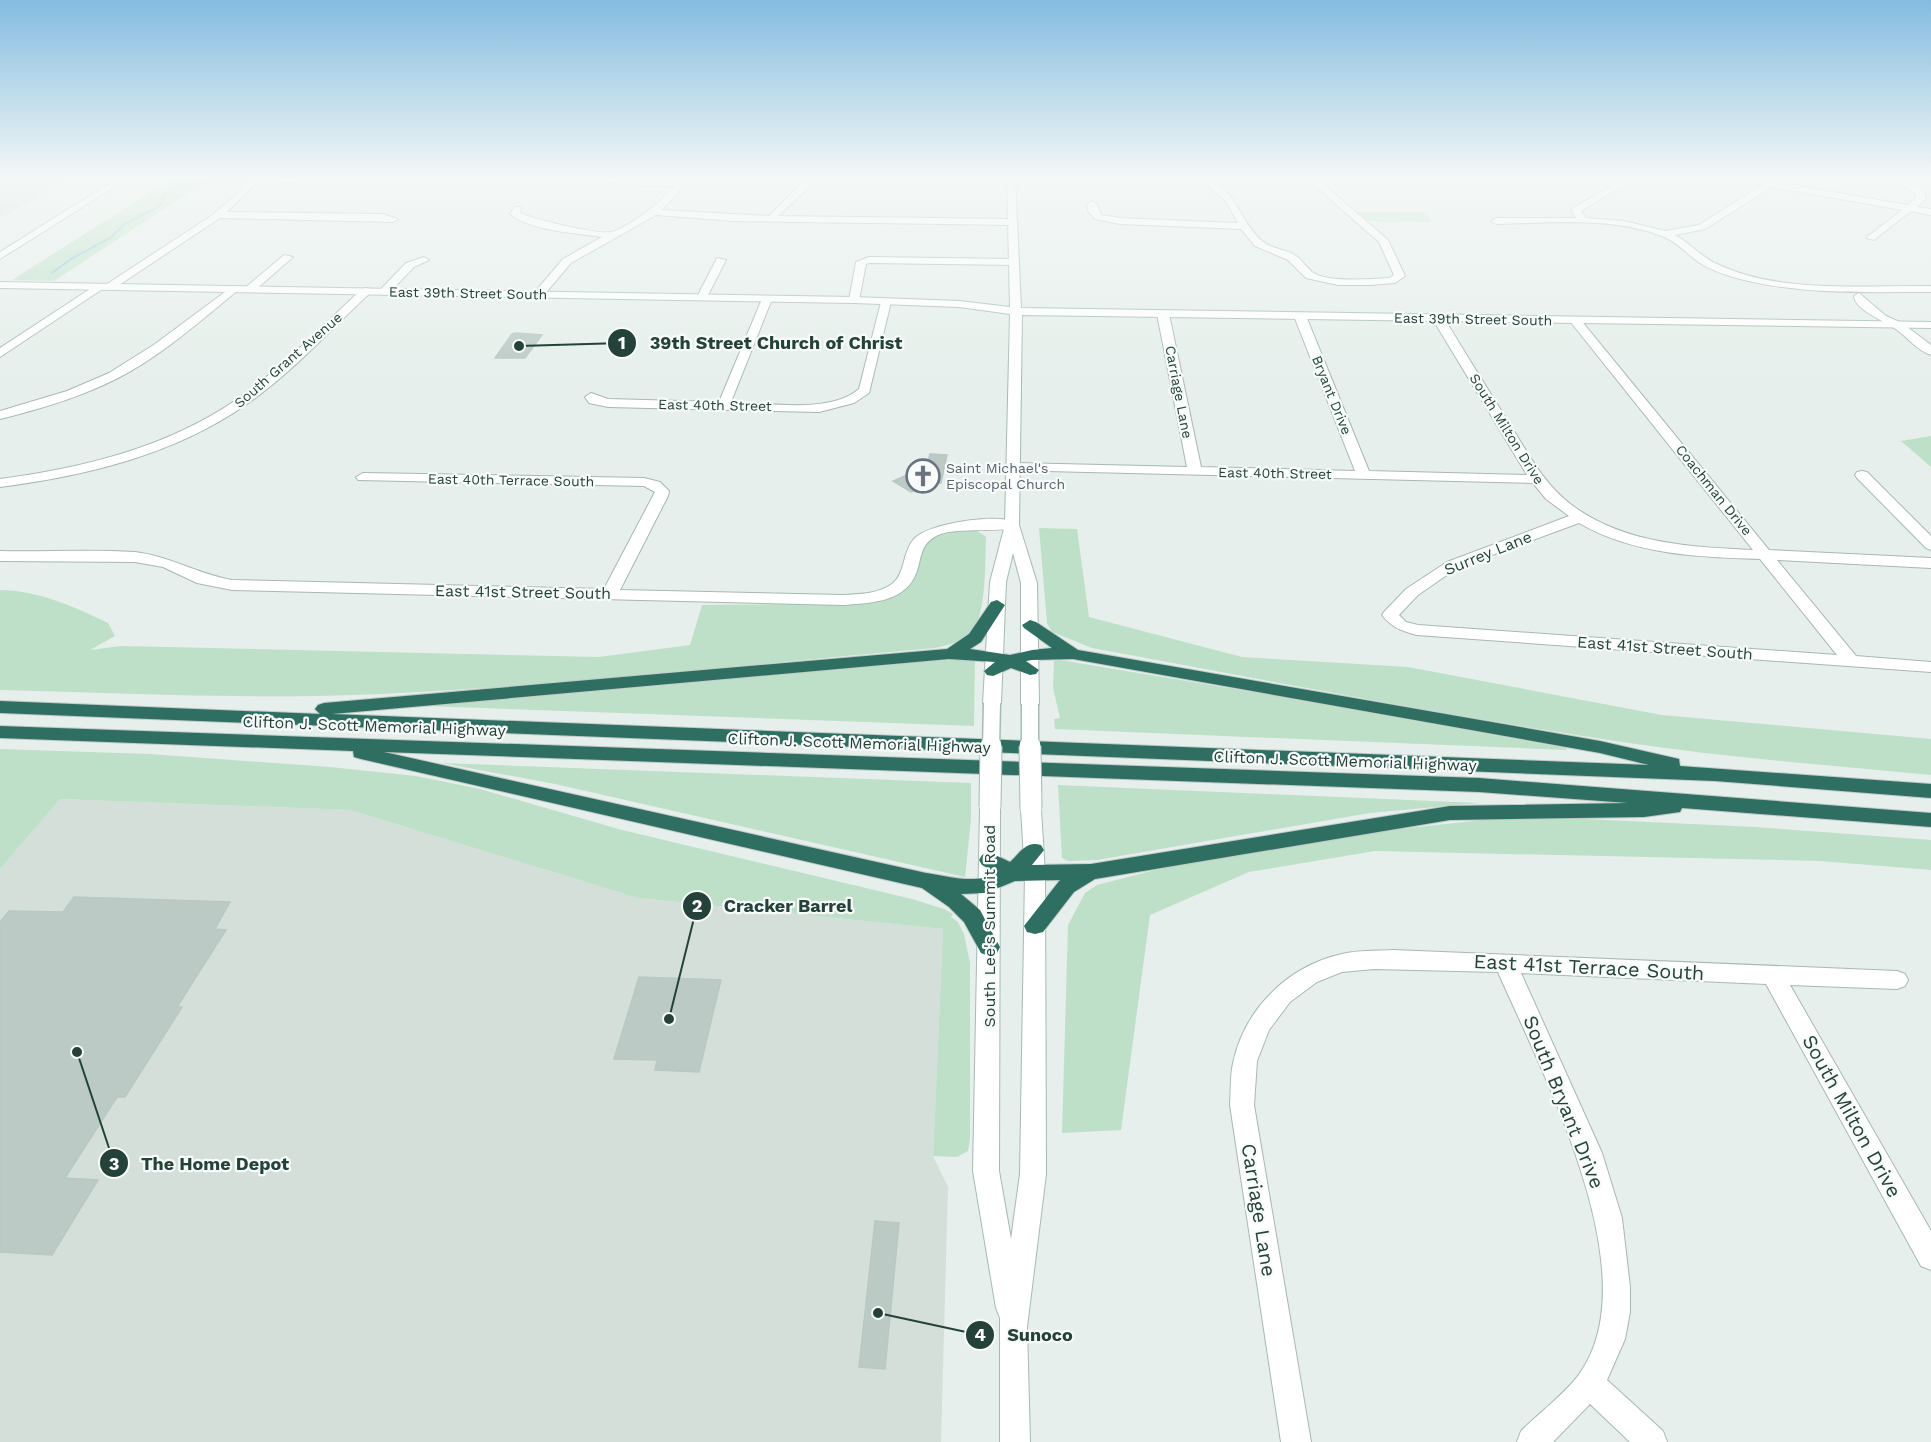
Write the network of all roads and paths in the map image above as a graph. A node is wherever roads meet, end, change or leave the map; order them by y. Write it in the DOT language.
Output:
graph roads {
  1 [pos="20,243"];
  2 [pos="177,243"];
  3 [pos="601,243"];
  4 [pos="1014,243"];
  5 [pos="1258,243"];
  6 [pos="1384,243"];
  7 [pos="1681,243"];
  8 [pos="165,252"];
  9 [pos="0,256"];
  10 [pos="578,256"];
  11 [pos="288,257"];
  12 [pos="424,260"];
  13 [pos="721,260"];
  14 [pos="1014,262"];
  15 [pos="0,285"];
  16 [pos="104,287"];
  17 [pos="121,287"];
  18 [pos="1849,288"];
  19 [pos="233,289"];
  20 [pos="250,289"];
  21 [pos="1931,289"];
  22 [pos="366,291"];
  23 [pos="384,292"];
  24 [pos="538,295"];
  25 [pos="552,295"];
  26 [pos="702,297"];
  27 [pos="767,299"];
  28 [pos="854,300"];
  29 [pos="886,302"];
  30 [pos="1016,311"];
  31 [pos="1163,314"];
  32 [pos="1300,316"];
  33 [pos="1438,318"];
  34 [pos="1575,320"];
  35 [pos="1898,325"];
  36 [pos="1931,326"];
  37 [pos="1931,351"];
  38 [pos="0,353"];
  39 [pos="591,397"];
  40 [pos="724,405"];
  41 [pos="0,416"];
  42 [pos="1013,467"];
  43 [pos="1195,471"];
  44 [pos="1364,475"];
  45 [pos="1862,475"];
  46 [pos="363,477"];
  47 [pos="1537,478"];
  48 [pos="0,483"];
  49 [pos="1578,518"];
  50 [pos="1012,525"];
  51 [pos="1931,545"];
  52 [pos="1767,555"];
  53 [pos="0,556"];
  54 [pos="1931,563"];
  55 [pos="609,595"];
  56 [pos="997,605"];
  57 [pos="1030,625"];
  58 [pos="1400,625"];
  59 [pos="948,654"];
  60 [pos="1073,654"];
  61 [pos="1851,661"];
  62 [pos="999,662"];
  63 [pos="1030,662"];
  64 [pos="1931,667"];
  65 [pos="0,707"];
  66 [pos="260,716"];
  67 [pos="0,732"];
  68 [pos="324,744"];
  69 [pos="1715,774"];
  70 [pos="1931,791"];
  71 [pos="1717,801"];
  72 [pos="1931,820"];
  73 [pos="989,860"];
  74 [pos="1028,866"];
  75 [pos="1091,872"];
  76 [pos="926,881"];
  77 [pos="990,886"];
  78 [pos="1035,926"];
  79 [pos="989,947"];
  80 [pos="1505,962"];
  81 [pos="1773,975"];
  82 [pos="1897,980"];
  83 [pos="1287,990"];
  84 [pos="1931,1257"];
  85 [pos="1013,1327"];
  86 [pos="1590,1384"];
  87 [pos="1015,1442"];
  88 [pos="1296,1442"];
  89 [pos="1532,1442"];
  90 [pos="1652,1442"];
  1 -- 9 [label="street"];
  2 -- 8 [label="street"];
  3 -- 10 [label="street"];
  4 -- 14 [label="street, South Lee's Summit Road"];
  5 -- 6 [label="street"];
  7 -- 18 [label="street"];
  8 -- 16 [label="street"];
  8 -- 17 [label="street"];
  10 -- 24 [label="street"];
  10 -- 25 [label="street"];
  11 -- 20 [label="street"];
  12 -- 23 [label="street"];
  13 -- 26 [label="street"];
  14 -- 28 [label="street"];
  14 -- 30 [label="street, South Lee's Summit Road"];
  15 -- 16 [label="street, East 39th Street South"];
  16 -- 17 [label="street, East 39th Street South"];
  16 -- 38 [label="street"];
  17 -- 19 [label="street, East 39th Street South"];
  18 -- 21 [label="street"];
  18 -- 35 [label="street"];
  19 -- 20 [label="street, East 39th Street South"];
  19 -- 41 [label="street"];
  20 -- 22 [label="street, East 39th Street South"];
  22 -- 23 [label="street, East 39th Street South"];
  22 -- 48 [label="street, South Grant Avenue"];
  23 -- 24 [label="street, East 39th Street South"];
  24 -- 25 [label="street, East 39th Street South"];
  25 -- 26 [label="street, East 39th Street South"];
  26 -- 27 [label="street, East 39th Street South"];
  27 -- 28 [label="street, East 39th Street South"];
  27 -- 40 [label="street"];
  28 -- 29 [label="street, East 39th Street South"];
  29 -- 30 [label="street, East 39th Street South"];
  29 -- 40 [label="street, East 40th Street"];
  30 -- 31 [label="street, East 39th Street South"];
  30 -- 42 [label="street, South Lee's Summit Road"];
  31 -- 32 [label="street, East 39th Street South"];
  31 -- 43 [label="street, Carriage Lane"];
  32 -- 33 [label="street, East 39th Street South"];
  32 -- 44 [label="street, Bryant Drive"];
  33 -- 34 [label="street, East 39th Street South"];
  33 -- 47 [label="street, South Milton Drive"];
  34 -- 35 [label="street, East 39th Street South"];
  34 -- 52 [label="street, Coachman Drive"];
  35 -- 36 [label="street, East 39th Street South"];
  35 -- 37 [label="street"];
  39 -- 40 [label="street, East 40th Street"];
  42 -- 43 [label="street, East 40th Street"];
  42 -- 50 [label="street, South Lee's Summit Road"];
  43 -- 44 [label="street, East 40th Street"];
  44 -- 47 [label="street, East 40th Street"];
  45 -- 51 [label="street"];
  46 -- 55 [label="street, East 40th Terrace South"];
  47 -- 49 [label="street, South Milton Drive"];
  49 -- 52 [label="street, South Milton Drive"];
  49 -- 58 [label="street, Surrey Lane"];
  50 -- 55 [label="street, East 41st Street South"];
  50 -- 56 [label="street, South Lee's Summit Road"];
  50 -- 57 [label="street, South Lee's Summit Road"];
  52 -- 54 [label="street"];
  52 -- 61 [label="street, Coachman Drive"];
  53 -- 55 [label="street, East 41st Street South"];
  56 -- 59 [label="highway"];
  56 -- 62 [label="street, South Lee's Summit Road"];
  57 -- 60 [label="highway"];
  57 -- 63 [label="street, South Lee's Summit Road"];
  58 -- 61 [label="street, East 41st Street South"];
  59 -- 62 [label="highway"];
  59 -- 66 [label="highway"];
  60 -- 63 [label="highway"];
  60 -- 69 [label="highway"];
  61 -- 64 [label="street, East 41st Street South"];
  62 -- 63 [label="highway"];
  62 -- 73 [label="street, South Lee's Summit Road, bridge"];
  63 -- 74 [label="street, South Lee's Summit Road, bridge"];
  65 -- 66 [label="highway, Clifton J. Scott Memorial Highway"];
  66 -- 69 [label="highway, Clifton J. Scott Memorial Highway"];
  67 -- 68 [label="highway, Clifton J. Scott Memorial Highway"];
  68 -- 71 [label="highway, Clifton J. Scott Memorial Highway"];
  68 -- 76 [label="highway"];
  69 -- 70 [label="highway"];
  71 -- 72 [label="highway"];
  71 -- 75 [label="highway"];
  73 -- 74 [label="highway"];
  73 -- 77 [label="street, South Lee's Summit Road"];
  74 -- 75 [label="highway"];
  74 -- 77 [label="highway"];
  74 -- 78 [label="street, South Lee's Summit Road"];
  75 -- 78 [label="highway"];
  76 -- 77 [label="highway"];
  76 -- 79 [label="highway"];
  77 -- 79 [label="street, South Lee's Summit Road"];
  78 -- 85 [label="street, South Lee's Summit Road"];
  79 -- 85 [label="street, South Lee's Summit Road"];
  80 -- 81 [label="street, East 41st Terrace South"];
  80 -- 83 [label="street, East 41st Terrace South"];
  80 -- 86 [label="street, South Bryant Drive"];
  81 -- 82 [label="street, East 41st Terrace South"];
  81 -- 84 [label="street, South Milton Drive"];
  83 -- 88 [label="street, Carriage Lane"];
  85 -- 87 [label="street, South Lee's Summit Road"];
  86 -- 89 [label="street, South Bryant Drive"];
  86 -- 90 [label="street"];
}
